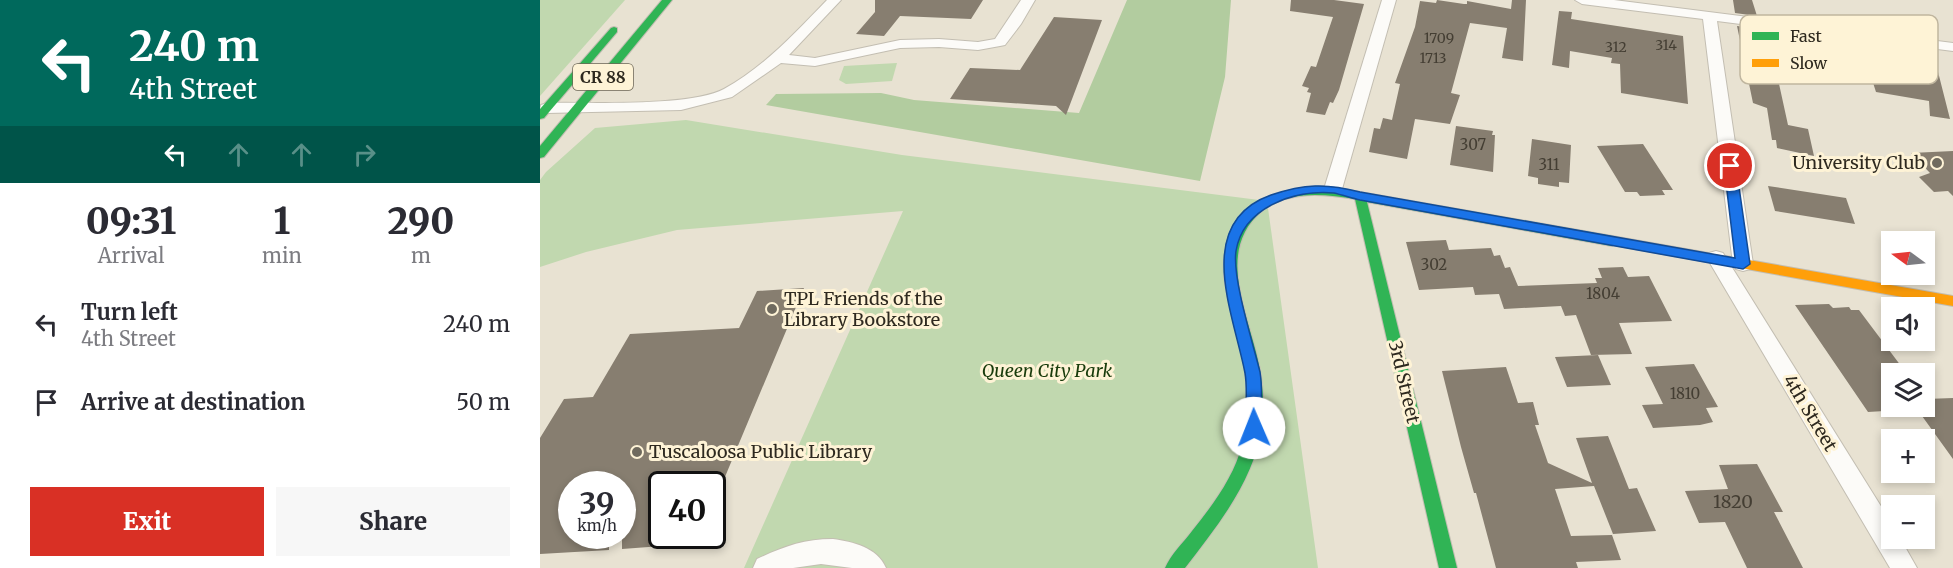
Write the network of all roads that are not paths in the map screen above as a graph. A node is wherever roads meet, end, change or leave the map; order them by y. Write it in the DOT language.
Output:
graph roads {
  1 [pos="667,0"];
  2 [pos="834,0"];
  3 [pos="1028,0"];
  4 [pos="1389,0"];
  5 [pos="1582,0"];
  6 [pos="1710,17"];
  7 [pos="623,21"];
  8 [pos="1740,21"];
  9 [pos="1938,45"];
  10 [pos="1953,47"];
  11 [pos="778,58"];
  12 [pos="577,108"];
  13 [pos="543,112"];
  14 [pos="540,154"];
  15 [pos="1333,189"];
  16 [pos="1360,196"];
  17 [pos="1716,258"];
  18 [pos="1743,264"];
  19 [pos="1953,301"];
  20 [pos="766,568"];
  21 [pos="873,568"];
  22 [pos="1174,568"];
  23 [pos="1448,568"];
  24 [pos="1904,568"];
  1 -- 12 [label="street, CR 88"];
  2 -- 11 [label="street"];
  3 -- 11 [label="street"];
  4 -- 15 [label="street"];
  5 -- 6 [label="street"];
  6 -- 8 [label="street"];
  6 -- 18 [label="street"];
  7 -- 13 [label="street"];
  9 -- 10 [label="street"];
  11 -- 12 [label="street"];
  12 -- 13 [label="street"];
  12 -- 14 [label="street, CR 88"];
  15 -- 16 [label="street"];
  15 -- 22 [label="street"];
  16 -- 17 [label="street"];
  16 -- 23 [label="street, 3rd Street"];
  17 -- 18 [label="street"];
  17 -- 24 [label="street, 4th Street"];
  18 -- 19 [label="street"];
  20 -- 21 [label="street"];
}
